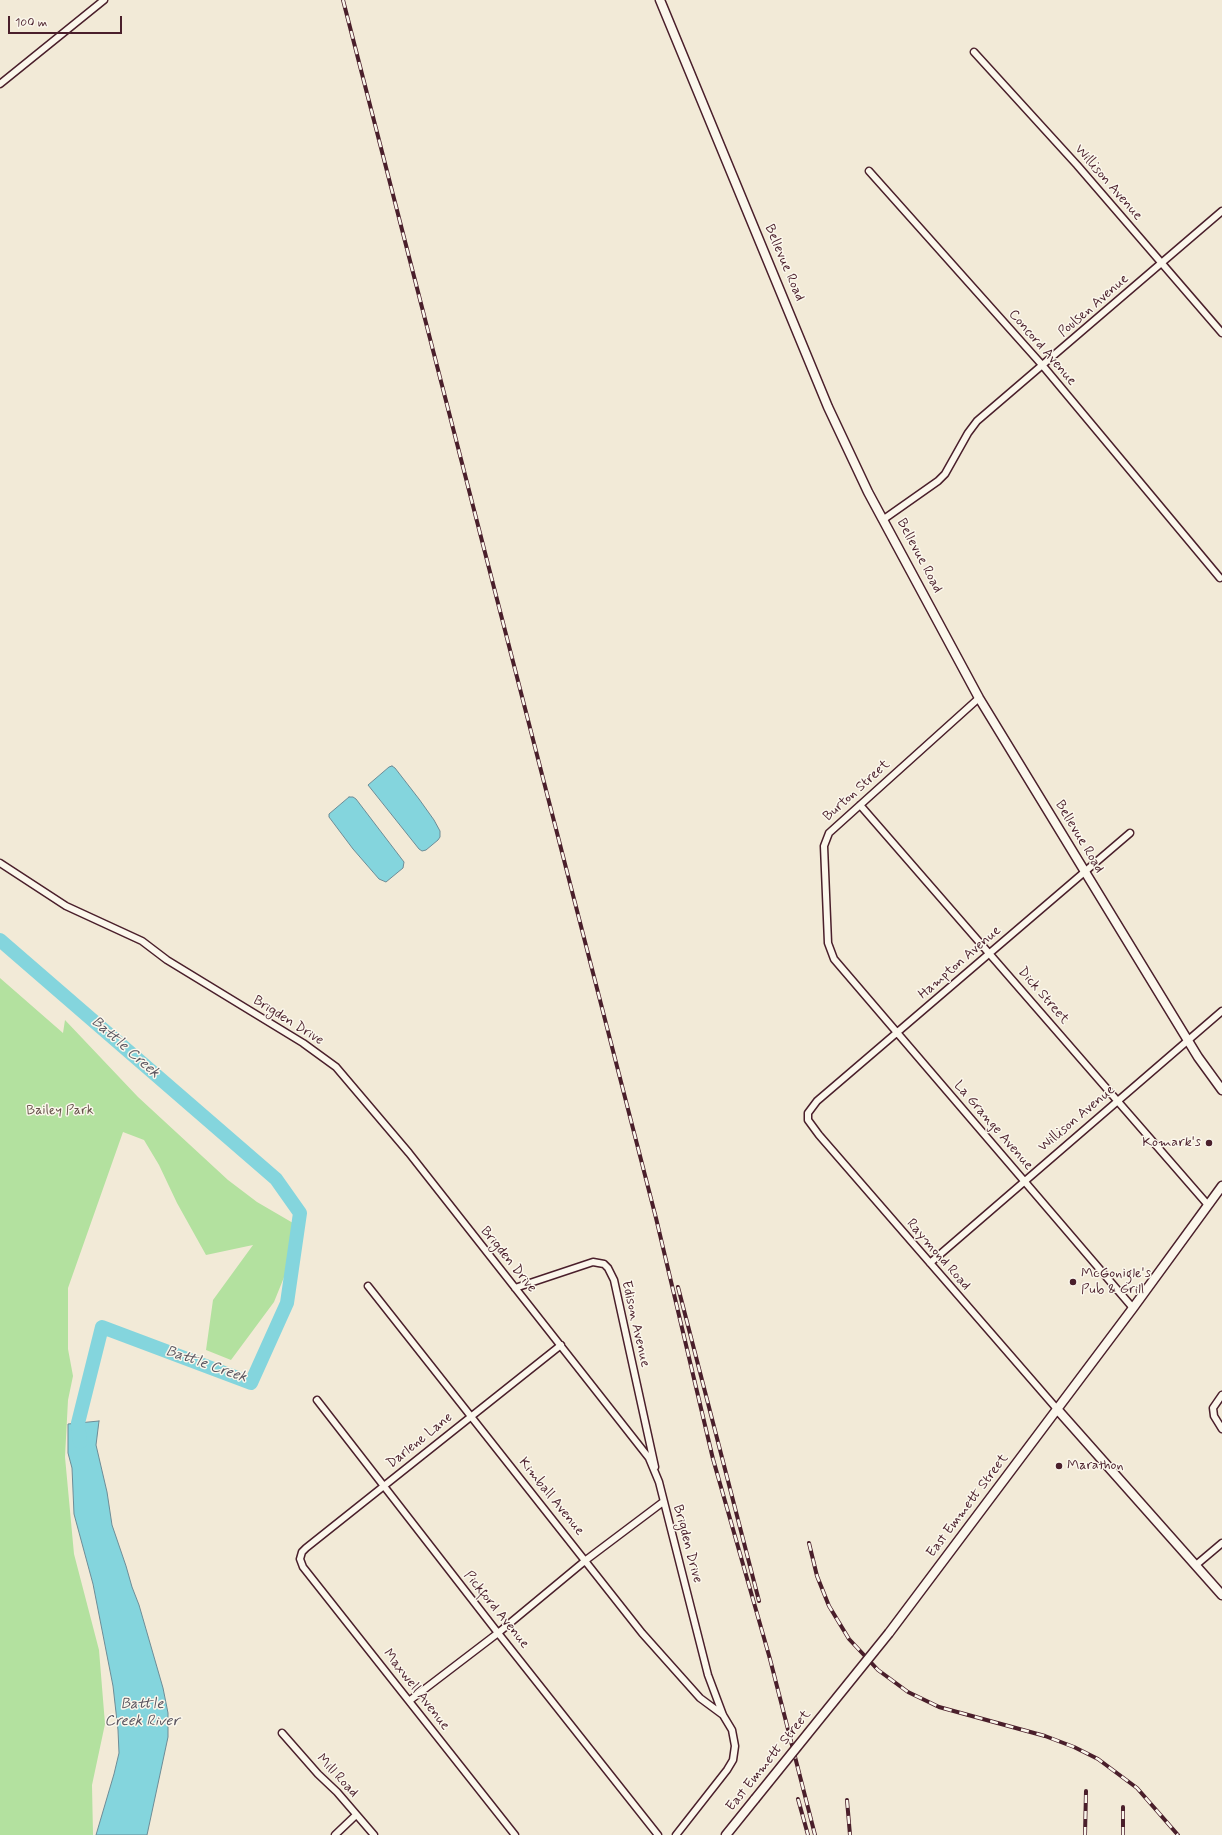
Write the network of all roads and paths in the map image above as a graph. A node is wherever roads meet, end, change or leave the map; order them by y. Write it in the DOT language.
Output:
graph roads {
  1 [pos="104,0"];
  2 [pos="660,0"];
  3 [pos="974,52"];
  4 [pos="0,84"];
  5 [pos="869,171"];
  6 [pos="1222,211"];
  7 [pos="1162,263"];
  8 [pos="1222,333"];
  9 [pos="1043,366"];
  10 [pos="884,519"];
  11 [pos="1220,578"];
  12 [pos="979,698"];
  13 [pos="860,805"];
  14 [pos="1130,833"];
  15 [pos="0,863"];
  16 [pos="1085,872"];
  17 [pos="990,953"];
  18 [pos="834,959"];
  19 [pos="1222,1011"];
  20 [pos="896,1032"];
  21 [pos="1189,1039"];
  22 [pos="1222,1090"];
  23 [pos="1118,1100"];
  24 [pos="808,1113"];
  25 [pos="1024,1180"];
  26 [pos="1222,1186"];
  27 [pos="1208,1205"];
  28 [pos="930,1263"];
  29 [pos="368,1286"];
  30 [pos="515,1288"];
  31 [pos="1133,1308"];
  32 [pos="561,1346"];
  33 [pos="1222,1395"];
  34 [pos="317,1400"];
  35 [pos="1057,1409"];
  36 [pos="471,1416"];
  37 [pos="1222,1429"];
  38 [pos="658,1482"];
  39 [pos="382,1486"];
  40 [pos="663,1502"];
  41 [pos="1222,1543"];
  42 [pos="300,1559"];
  43 [pos="586,1560"];
  44 [pos="1196,1565"];
  45 [pos="1222,1595"];
  46 [pos="498,1633"];
  47 [pos="409,1701"];
  48 [pos="723,1715"];
  49 [pos="282,1733"];
  50 [pos="356,1815"];
  51 [pos="335,1835"];
  52 [pos="374,1835"];
  53 [pos="515,1835"];
  54 [pos="658,1835"];
  55 [pos="676,1835"];
  56 [pos="726,1835"];
  1 -- 4 [label="street"];
  2 -- 10 [label="street, Bellevue Road"];
  3 -- 7 [label="street, Willison Avenue"];
  5 -- 9 [label="street, Concord Avenue"];
  6 -- 7 [label="street, Poulsen Avenue"];
  7 -- 8 [label="street, Willison Avenue"];
  7 -- 9 [label="street, Poulsen Avenue"];
  9 -- 10 [label="street, Poulsen Avenue"];
  9 -- 11 [label="street, Concord Avenue"];
  10 -- 12 [label="street, Bellevue Road"];
  12 -- 13 [label="street, Burton Street"];
  12 -- 16 [label="street, Bellevue Road"];
  13 -- 17 [label="street, Dick Street"];
  13 -- 18 [label="street, Burton Street"];
  14 -- 16 [label="street, Hampton Avenue"];
  15 -- 30 [label="street, Brigden Drive"];
  16 -- 17 [label="street, Hampton Avenue"];
  16 -- 21 [label="street, Bellevue Road"];
  17 -- 20 [label="street, Hampton Avenue"];
  17 -- 23 [label="street, Dick Street"];
  18 -- 20 [label="street, La Grange Avenue"];
  19 -- 21 [label="street, Willison Avenue"];
  20 -- 24 [label="street, Hampton Avenue"];
  20 -- 25 [label="street, La Grange Avenue"];
  21 -- 22 [label="street, Bellevue Road"];
  21 -- 23 [label="street, Willison Avenue"];
  23 -- 25 [label="street, Willison Avenue"];
  23 -- 27 [label="street, Dick Street"];
  24 -- 28 [label="street, Raymond Road"];
  25 -- 28 [label="street, Willison Avenue"];
  25 -- 31 [label="street, La Grange Avenue"];
  26 -- 27 [label="street, East Emmett Street"];
  27 -- 31 [label="street, East Emmett Street"];
  28 -- 35 [label="street, Raymond Road"];
  29 -- 36 [label="street, Kimball Avenue"];
  30 -- 32 [label="street, Brigden Drive"];
  30 -- 38 [label="street, Edison Avenue"];
  31 -- 35 [label="street, East Emmett Street"];
  32 -- 36 [label="street, Darlene Lane"];
  32 -- 38 [label="street, Brigden Drive"];
  33 -- 37 [label="street"];
  34 -- 39 [label="street, Pickford Avenue"];
  35 -- 44 [label="street"];
  35 -- 56 [label="street, East Emmett Street, bridge"];
  36 -- 39 [label="street, Darlene Lane"];
  36 -- 43 [label="street, Kimball Avenue"];
  38 -- 40 [label="street, Brigden Drive"];
  39 -- 42 [label="street, Darlene Lane"];
  39 -- 46 [label="street, Pickford Avenue"];
  40 -- 43 [label="street"];
  40 -- 48 [label="street, Brigden Drive"];
  41 -- 44 [label="street"];
  42 -- 47 [label="street, Maxwell Avenue"];
  43 -- 46 [label="street"];
  43 -- 48 [label="street, Kimball Avenue"];
  44 -- 45 [label="street"];
  46 -- 47 [label="street"];
  46 -- 54 [label="street, Pickford Avenue"];
  47 -- 53 [label="street, Maxwell Avenue"];
  48 -- 55 [label="street, Brigden Drive"];
  49 -- 50 [label="street, Mill Road"];
  50 -- 51 [label="street"];
  50 -- 52 [label="street, Mill Road"];
}
